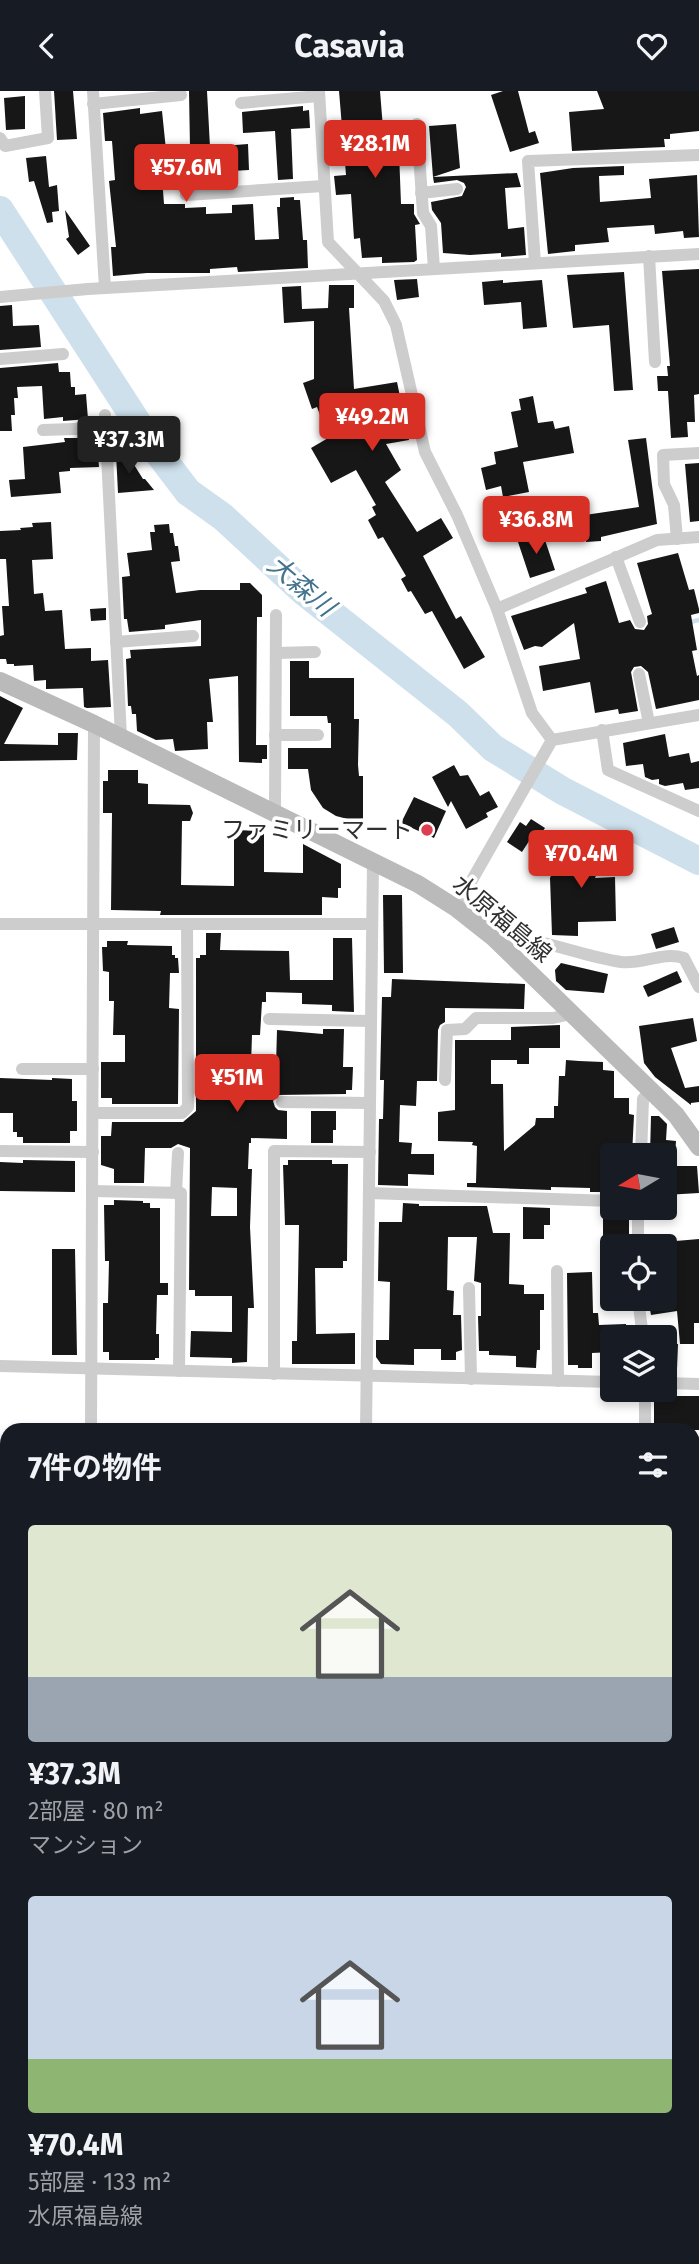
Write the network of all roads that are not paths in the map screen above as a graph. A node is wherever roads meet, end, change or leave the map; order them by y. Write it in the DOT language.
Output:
graph roads {
  1 [pos="45,91"];
  2 [pos="319,94"];
  3 [pos="181,95"];
  4 [pos="93,97"];
  5 [pos="241,103"];
  6 [pos="417,124"];
  7 [pos="0,138"];
  8 [pos="699,155"];
  9 [pos="323,186"];
  10 [pos="457,189"];
  11 [pos="422,193"];
  12 [pos="186,195"];
  13 [pos="699,254"];
  14 [pos="649,256"];
  15 [pos="535,263"];
  16 [pos="434,269"];
  17 [pos="359,274"];
  18 [pos="105,288"];
  19 [pos="0,297"];
  20 [pos="63,354"];
  21 [pos="0,359"];
  22 [pos="655,362"];
  23 [pos="43,430"];
  24 [pos="699,453"];
  25 [pos="699,537"];
  26 [pos="677,539"];
  27 [pos="616,557"];
  28 [pos="497,609"];
  29 [pos="276,615"];
  30 [pos="640,622"];
  31 [pos="193,636"];
  32 [pos="116,642"];
  33 [pos="315,652"];
  34 [pos="276,653"];
  35 [pos="639,674"];
  36 [pos="0,681"];
  37 [pos="699,715"];
  38 [pos="649,723"];
  39 [pos="94,724"];
  40 [pos="601,730"];
  41 [pos="275,734"];
  42 [pos="318,735"];
  43 [pos="121,737"];
  44 [pos="551,742"];
  45 [pos="696,806"];
  46 [pos="275,813"];
  47 [pos="373,862"];
  48 [pos="456,908"];
  49 [pos="93,924"];
  50 [pos="187,924"];
  51 [pos="0,925"];
  52 [pos="372,925"];
  53 [pos="494,938"];
  54 [pos="699,987"];
  55 [pos="571,1014"];
  56 [pos="270,1020"];
  57 [pos="371,1021"];
  58 [pos="22,1069"];
  59 [pos="93,1069"];
  60 [pos="445,1080"];
  61 [pos="651,1090"];
  62 [pos="282,1102"];
  63 [pos="370,1103"];
  64 [pos="93,1112"];
  65 [pos="641,1143"];
  66 [pos="699,1147"];
  67 [pos="0,1151"];
  68 [pos="93,1152"];
  69 [pos="370,1152"];
  70 [pos="177,1153"];
  71 [pos="93,1191"];
  72 [pos="176,1193"];
  73 [pos="369,1193"];
  74 [pos="600,1201"];
  75 [pos="557,1271"];
  76 [pos="469,1288"];
  77 [pos="0,1366"];
  78 [pos="92,1369"];
  79 [pos="179,1371"];
  80 [pos="274,1374"];
  81 [pos="367,1376"];
  82 [pos="471,1379"];
  83 [pos="558,1381"];
  84 [pos="600,1382"];
  85 [pos="677,1383"];
  86 [pos="699,1384"];
  87 [pos="645,1402"];
  88 [pos="92,1423"];
  89 [pos="366,1423"];
  90 [pos="645,1423"];
  1 -- 7 [label="street"];
  2 -- 5 [label="street"];
  2 -- 9 [label="street"];
  3 -- 4 [label="street"];
  4 -- 18 [label="street"];
  6 -- 11 [label="street"];
  8 -- 15 [label="street"];
  9 -- 12 [label="street"];
  9 -- 17 [label="street"];
  10 -- 11 [label="street"];
  11 -- 16 [label="street"];
  13 -- 14 [label="street"];
  14 -- 15 [label="street"];
  14 -- 22 [label="street"];
  15 -- 16 [label="street"];
  16 -- 17 [label="street"];
  17 -- 18 [label="street"];
  17 -- 28 [label="street"];
  18 -- 19 [label="street"];
  20 -- 21 [label="street"];
  23 -- 32 [label="street"];
  24 -- 26 [label="street"];
  25 -- 26 [label="street"];
  26 -- 27 [label="street"];
  27 -- 28 [label="street"];
  27 -- 30 [label="street"];
  28 -- 44 [label="street"];
  29 -- 34 [label="street"];
  31 -- 32 [label="street"];
  32 -- 43 [label="street"];
  33 -- 34 [label="street"];
  34 -- 41 [label="street"];
  35 -- 38 [label="street"];
  36 -- 39 [label="main road, 水原福島線"];
  37 -- 38 [label="street"];
  38 -- 40 [label="street"];
  39 -- 43 [label="main road, 水原福島線"];
  39 -- 49 [label="street"];
  40 -- 44 [label="street"];
  40 -- 45 [label="street"];
  41 -- 42 [label="street"];
  41 -- 46 [label="street"];
  43 -- 46 [label="main road, 水原福島線"];
  44 -- 48 [label="street"];
  46 -- 47 [label="main road, 水原福島線"];
  47 -- 48 [label="main road, 水原福島線"];
  47 -- 52 [label="street"];
  48 -- 53 [label="main road, 水原福島線"];
  49 -- 50 [label="street"];
  49 -- 51 [label="street"];
  49 -- 59 [label="street"];
  50 -- 52 [label="street"];
  50 -- 64 [label="street"];
  52 -- 57 [label="street"];
  53 -- 54 [label="street"];
  53 -- 55 [label="main road, 水原福島線"];
  55 -- 60 [label="street"];
  55 -- 61 [label="main road, 水原福島線"];
  56 -- 57 [label="street"];
  57 -- 63 [label="street"];
  58 -- 59 [label="street"];
  59 -- 64 [label="street"];
  61 -- 65 [label="street"];
  61 -- 66 [label="main road, 水原福島線"];
  62 -- 63 [label="street"];
  63 -- 69 [label="street"];
  64 -- 68 [label="street"];
  67 -- 68 [label="street"];
  68 -- 71 [label="street"];
  69 -- 73 [label="street"];
  69 -- 80 [label="street"];
  70 -- 72 [label="street"];
  71 -- 72 [label="street"];
  71 -- 78 [label="street"];
  72 -- 79 [label="street"];
  73 -- 74 [label="street"];
  73 -- 81 [label="street"];
  75 -- 83 [label="street"];
  76 -- 82 [label="street"];
  77 -- 78 [label="street"];
  78 -- 79 [label="street"];
  78 -- 88 [label="street"];
  79 -- 80 [label="street"];
  80 -- 81 [label="street"];
  81 -- 82 [label="street"];
  81 -- 89 [label="street"];
  82 -- 83 [label="street"];
  83 -- 84 [label="street"];
  85 -- 86 [label="street"];
  87 -- 90 [label="street"];
}
